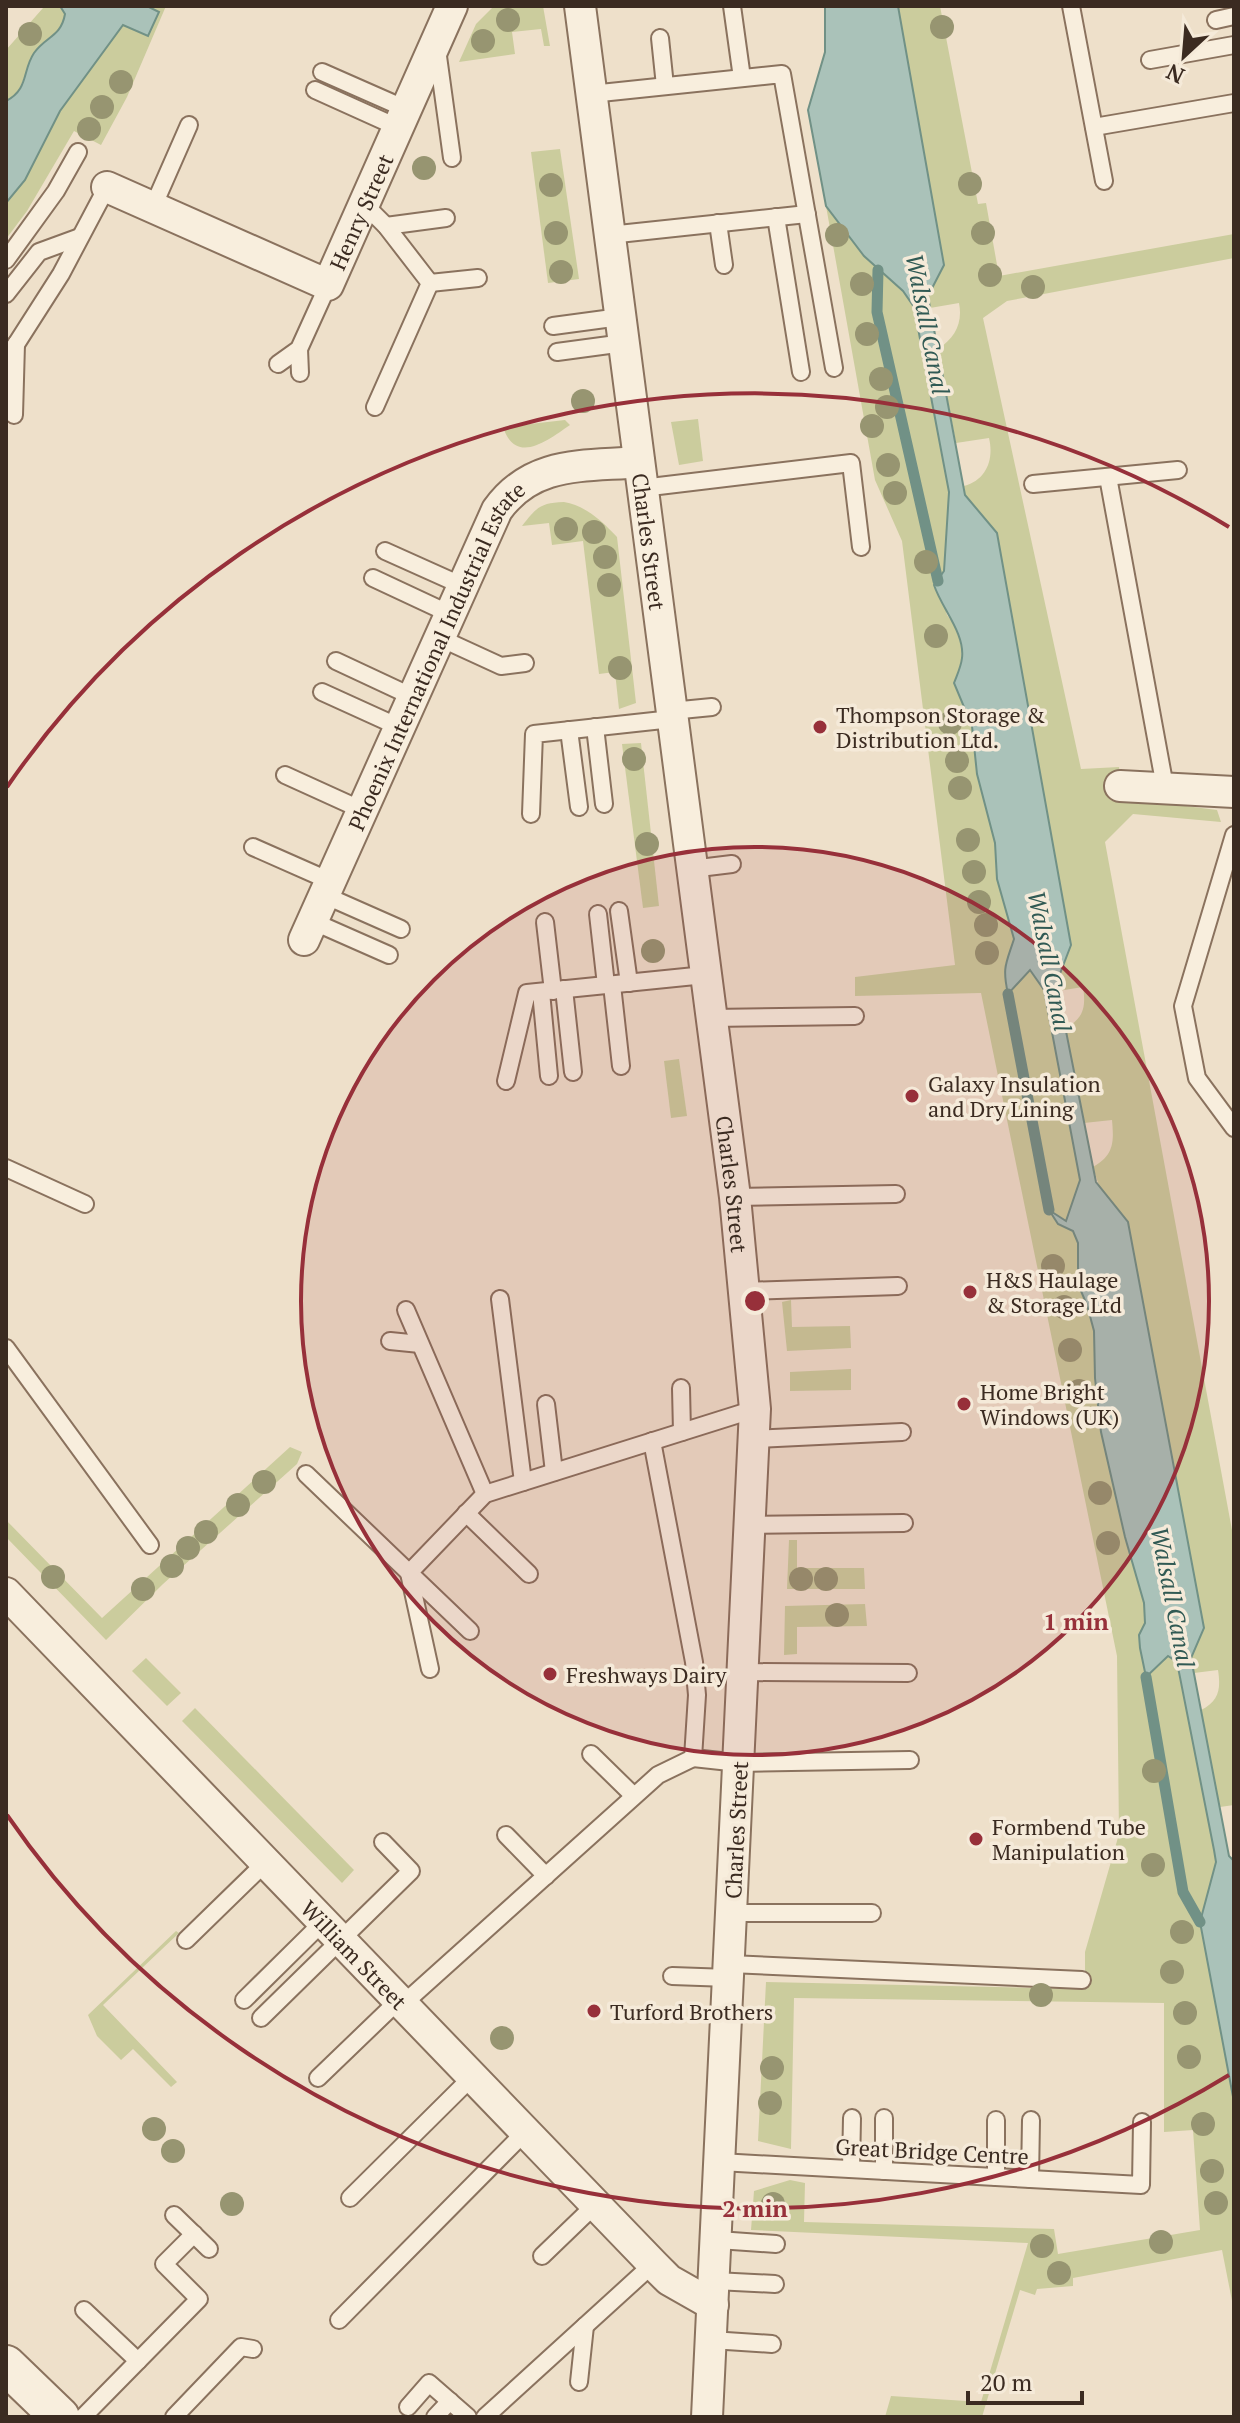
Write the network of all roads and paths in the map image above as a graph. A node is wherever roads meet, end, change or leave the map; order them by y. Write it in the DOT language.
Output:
graph roads {
  1 [pos="452,6"];
  2 [pos="580,6"];
  3 [pos="732,6"];
  4 [pos="1071,6"];
  5 [pos="1234,16"];
  6 [pos="1216,20"];
  7 [pos="660,38"];
  8 [pos="436,40"];
  9 [pos="1234,45"];
  10 [pos="1150,60"];
  11 [pos="322,72"];
  12 [pos="742,78"];
  13 [pos="665,86"];
  14 [pos="315,90"];
  15 [pos="591,94"];
  16 [pos="1234,103"];
  17 [pos="402,118"];
  18 [pos="189,125"];
  19 [pos="1094,127"];
  20 [pos="78,152"];
  21 [pos="452,158"];
  22 [pos="1104,181"];
  23 [pos="107,187"];
  24 [pos="364,204"];
  25 [pos="153,207"];
  26 [pos="807,214"];
  27 [pos="776,217"];
  28 [pos="446,218"];
  29 [pos="718,223"];
  30 [pos="386,226"];
  31 [pos="609,235"];
  32 [pos="80,237"];
  33 [pos="6,260"];
  34 [pos="724,265"];
  35 [pos="478,278"];
  36 [pos="430,283"];
  37 [pos="328,285"];
  38 [pos="6,294"];
  39 [pos="553,326"];
  40 [pos="622,330"];
  41 [pos="16,344"];
  42 [pos="299,349"];
  43 [pos="557,352"];
  44 [pos="6,360"];
  45 [pos="278,364"];
  46 [pos="834,368"];
  47 [pos="801,372"];
  48 [pos="300,373"];
  49 [pos="375,407"];
  50 [pos="14,415"];
  51 [pos="1178,470"];
  52 [pos="641,475"];
  53 [pos="1108,477"];
  54 [pos="1033,484"];
  55 [pos="861,547"];
  56 [pos="385,551"];
  57 [pos="373,578"];
  58 [pos="463,586"];
  59 [pos="445,626"];
  60 [pos="336,661"];
  61 [pos="525,663"];
  62 [pos="322,692"];
  63 [pos="413,697"];
  64 [pos="712,707"];
  65 [pos="672,715"];
  66 [pos="399,727"];
  67 [pos="595,727"];
  68 [pos="569,730"];
  69 [pos="285,775"];
  70 [pos="1120,786"];
  71 [pos="1165,787"];
  72 [pos="1234,792"];
  73 [pos="604,804"];
  74 [pos="579,807"];
  75 [pos="362,810"];
  76 [pos="531,814"];
  77 [pos="1234,835"];
  78 [pos="253,847"];
  79 [pos="732,864"];
  80 [pos="691,869"];
  81 [pos="317,909"];
  82 [pos="619,911"];
  83 [pos="598,914"];
  84 [pos="545,922"];
  85 [pos="401,929"];
  86 [pos="389,955"];
  87 [pos="705,975"];
  88 [pos="615,984"];
  89 [pos="553,991"];
  90 [pos="855,1016"];
  91 [pos="711,1018"];
  92 [pos="621,1066"];
  93 [pos="573,1072"];
  94 [pos="549,1076"];
  95 [pos="506,1081"];
  96 [pos="1234,1128"];
  97 [pos="6,1168"];
  98 [pos="896,1194"];
  99 [pos="735,1197"];
  100 [pos="85,1204"];
  101 [pos="898,1286"];
  102 [pos="744,1291"];
  103 [pos="500,1299"];
  104 [pos="406,1310"];
  105 [pos="390,1341"];
  106 [pos="420,1344"];
  107 [pos="6,1348"];
  108 [pos="681,1388"];
  109 [pos="546,1404"];
  110 [pos="755,1409"];
  111 [pos="682,1432"];
  112 [pos="902,1432"];
  113 [pos="754,1439"];
  114 [pos="652,1441"];
  115 [pos="554,1472"];
  116 [pos="306,1474"];
  117 [pos="523,1482"];
  118 [pos="485,1494"];
  119 [pos="466,1513"];
  120 [pos="904,1523"];
  121 [pos="750,1525"];
  122 [pos="150,1545"];
  123 [pos="409,1573"];
  124 [pos="529,1574"];
  125 [pos="6,1593"];
  126 [pos="470,1631"];
  127 [pos="430,1669"];
  128 [pos="743,1672"];
  129 [pos="908,1673"];
  130 [pos="591,1754"];
  131 [pos="693,1758"];
  132 [pos="910,1760"];
  133 [pos="739,1763"];
  134 [pos="634,1796"];
  135 [pos="506,1835"];
  136 [pos="383,1842"];
  137 [pos="264,1864"];
  138 [pos="546,1876"];
  139 [pos="732,1913"];
  140 [pos="872,1913"];
  141 [pos="331,1932"];
  142 [pos="186,1940"];
  143 [pos="729,1971"];
  144 [pos="672,1976"];
  145 [pos="1082,1980"];
  146 [pos="244,2000"];
  147 [pos="400,2003"];
  148 [pos="261,2018"];
  149 [pos="472,2077"];
  150 [pos="318,2078"];
  151 [pos="852,2118"];
  152 [pos="884,2118"];
  153 [pos="996,2120"];
  154 [pos="1031,2120"];
  155 [pos="1142,2122"];
  156 [pos="525,2132"];
  157 [pos="720,2162"];
  158 [pos="851,2169"];
  159 [pos="884,2171"];
  160 [pos="996,2177"];
  161 [pos="1030,2179"];
  162 [pos="350,2198"];
  163 [pos="596,2204"];
  164 [pos="174,2215"];
  165 [pos="194,2234"];
  166 [pos="718,2240"];
  167 [pos="776,2244"];
  168 [pos="209,2249"];
  169 [pos="542,2256"];
  170 [pos="653,2264"];
  171 [pos="775,2284"];
  172 [pos="714,2293"];
  173 [pos="84,2310"];
  174 [pos="339,2320"];
  175 [pos="585,2326"];
  176 [pos="711,2340"];
  177 [pos="772,2344"];
  178 [pos="253,2349"];
  179 [pos="138,2361"];
  180 [pos="6,2365"];
  181 [pos="579,2382"];
  182 [pos="450,2401"];
  183 [pos="408,2407"];
  184 [pos="58,2414"];
  185 [pos="174,2417"];
  186 [pos="435,2417"];
  187 [pos="468,2417"];
  188 [pos="485,2417"];
  189 [pos="707,2417"];
  1 -- 8 [label="street, Henry Street"];
  2 -- 15 [label="street, Charles Street"];
  3 -- 12 [label="lane"];
  4 -- 19 [label="lane"];
  5 -- 6 [label="lane"];
  7 -- 13 [label="lane"];
  8 -- 17 [label="street, Henry Street"];
  8 -- 21 [label="lane"];
  9 -- 10 [label="lane"];
  11 -- 17 [label="lane"];
  12 -- 13 [label="lane"];
  12 -- 26 [label="lane"];
  13 -- 15 [label="lane"];
  14 -- 17 [label="lane"];
  15 -- 31 [label="street, Charles Street"];
  16 -- 19 [label="lane"];
  17 -- 24 [label="street, Henry Street"];
  18 -- 25 [label="lane"];
  19 -- 22 [label="lane"];
  20 -- 33 [label="lane"];
  23 -- 25 [label="street, Henry Street"];
  23 -- 32 [label="lane"];
  24 -- 30 [label="lane"];
  24 -- 37 [label="street, Henry Street"];
  25 -- 37 [label="street, Henry Street"];
  26 -- 27 [label="lane"];
  26 -- 46 [label="lane"];
  27 -- 29 [label="lane"];
  27 -- 47 [label="lane"];
  28 -- 30 [label="lane"];
  29 -- 31 [label="lane"];
  29 -- 34 [label="lane"];
  30 -- 36 [label="lane"];
  31 -- 40 [label="street, Charles Street"];
  32 -- 38 [label="lane"];
  32 -- 41 [label="lane"];
  35 -- 36 [label="lane"];
  36 -- 49 [label="lane"];
  37 -- 42 [label="lane"];
  39 -- 40 [label="lane"];
  40 -- 43 [label="lane"];
  40 -- 52 [label="street, Charles Street"];
  41 -- 44 [label="lane"];
  41 -- 50 [label="lane"];
  42 -- 45 [label="lane"];
  42 -- 48 [label="lane"];
  51 -- 53 [label="lane"];
  52 -- 55 [label="lane"];
  52 -- 58 [label="street, Phoenix International Industrial Estate"];
  52 -- 65 [label="street, Charles Street"];
  53 -- 54 [label="lane"];
  53 -- 71 [label="lane"];
  56 -- 58 [label="lane"];
  57 -- 59 [label="lane"];
  58 -- 59 [label="street, Phoenix International Industrial Estate"];
  59 -- 61 [label="lane"];
  59 -- 63 [label="street, Phoenix International Industrial Estate"];
  60 -- 63 [label="lane"];
  62 -- 66 [label="lane"];
  63 -- 66 [label="street, Phoenix International Industrial Estate"];
  64 -- 65 [label="lane"];
  65 -- 67 [label="lane"];
  65 -- 80 [label="street, Charles Street"];
  66 -- 75 [label="street, Phoenix International Industrial Estate"];
  67 -- 68 [label="lane"];
  67 -- 73 [label="lane"];
  68 -- 74 [label="lane"];
  68 -- 76 [label="lane"];
  69 -- 75 [label="lane"];
  70 -- 71 [label="street"];
  71 -- 72 [label="street"];
  75 -- 81 [label="street, Phoenix International Industrial Estate"];
  77 -- 96 [label="lane"];
  78 -- 81 [label="lane"];
  79 -- 80 [label="lane"];
  80 -- 87 [label="street, Charles Street"];
  81 -- 85 [label="lane"];
  81 -- 86 [label="lane"];
  82 -- 88 [label="lane"];
  83 -- 88 [label="lane"];
  84 -- 89 [label="lane"];
  87 -- 88 [label="lane"];
  87 -- 91 [label="street, Charles Street"];
  88 -- 89 [label="lane"];
  88 -- 92 [label="lane"];
  89 -- 93 [label="lane"];
  89 -- 94 [label="lane"];
  89 -- 95 [label="lane"];
  90 -- 91 [label="lane"];
  91 -- 99 [label="street, Charles Street"];
  97 -- 100 [label="lane"];
  98 -- 99 [label="lane"];
  99 -- 102 [label="street, Charles Street"];
  101 -- 102 [label="lane"];
  102 -- 110 [label="street, Charles Street"];
  103 -- 117 [label="lane"];
  104 -- 106 [label="lane"];
  105 -- 106 [label="lane"];
  106 -- 118 [label="lane"];
  107 -- 122 [label="lane"];
  108 -- 111 [label="lane"];
  109 -- 115 [label="lane"];
  110 -- 111 [label="lane"];
  110 -- 113 [label="street, Charles Street"];
  111 -- 114 [label="lane"];
  112 -- 113 [label="lane"];
  113 -- 121 [label="street, Charles Street"];
  114 -- 115 [label="lane"];
  114 -- 131 [label="lane"];
  115 -- 117 [label="lane"];
  116 -- 123 [label="lane"];
  117 -- 118 [label="lane"];
  118 -- 119 [label="lane"];
  119 -- 123 [label="lane"];
  119 -- 124 [label="lane"];
  120 -- 121 [label="lane"];
  121 -- 128 [label="street, Charles Street"];
  123 -- 126 [label="lane"];
  123 -- 127 [label="lane"];
  125 -- 137 [label="street, William Street"];
  128 -- 129 [label="lane"];
  128 -- 133 [label="street, Charles Street"];
  130 -- 134 [label="lane"];
  131 -- 133 [label="lane"];
  131 -- 134 [label="lane"];
  132 -- 133 [label="lane"];
  133 -- 139 [label="street, Charles Street"];
  134 -- 138 [label="lane"];
  135 -- 138 [label="lane"];
  136 -- 141 [label="lane"];
  137 -- 141 [label="street, William Street"];
  137 -- 142 [label="lane"];
  138 -- 147 [label="lane"];
  139 -- 140 [label="lane"];
  139 -- 143 [label="street, Charles Street"];
  141 -- 146 [label="lane"];
  141 -- 147 [label="street, William Street"];
  141 -- 148 [label="lane"];
  143 -- 144 [label="lane"];
  143 -- 145 [label="lane"];
  143 -- 157 [label="street, Charles Street"];
  147 -- 149 [label="street, William Street"];
  147 -- 150 [label="lane"];
  149 -- 156 [label="street, William Street"];
  149 -- 162 [label="lane"];
  151 -- 158 [label="lane"];
  152 -- 159 [label="lane"];
  153 -- 160 [label="lane"];
  154 -- 161 [label="lane"];
  155 -- 161 [label="lane, Great Bridge Centre"];
  156 -- 163 [label="street, William Street"];
  156 -- 174 [label="lane"];
  157 -- 158 [label="lane, Great Bridge Centre"];
  157 -- 166 [label="street, Charles Street"];
  158 -- 159 [label="lane, Great Bridge Centre"];
  159 -- 160 [label="lane, Great Bridge Centre"];
  160 -- 161 [label="lane, Great Bridge Centre"];
  163 -- 169 [label="lane"];
  163 -- 170 [label="street, William Street"];
  164 -- 165 [label="lane"];
  165 -- 168 [label="lane"];
  165 -- 179 [label="lane"];
  166 -- 167 [label="lane"];
  166 -- 172 [label="street, Charles Street"];
  170 -- 172 [label="street, William Street"];
  170 -- 175 [label="lane"];
  171 -- 172 [label="lane"];
  172 -- 176 [label="street, Charles Street"];
  173 -- 179 [label="lane"];
  175 -- 181 [label="lane"];
  175 -- 188 [label="lane"];
  176 -- 177 [label="lane"];
  176 -- 189 [label="street, Charles Street"];
  178 -- 185 [label="lane"];
  179 -- 184 [label="lane"];
  180 -- 184 [label="street"];
  182 -- 183 [label="lane"];
  182 -- 186 [label="lane"];
  182 -- 187 [label="lane"];
}
